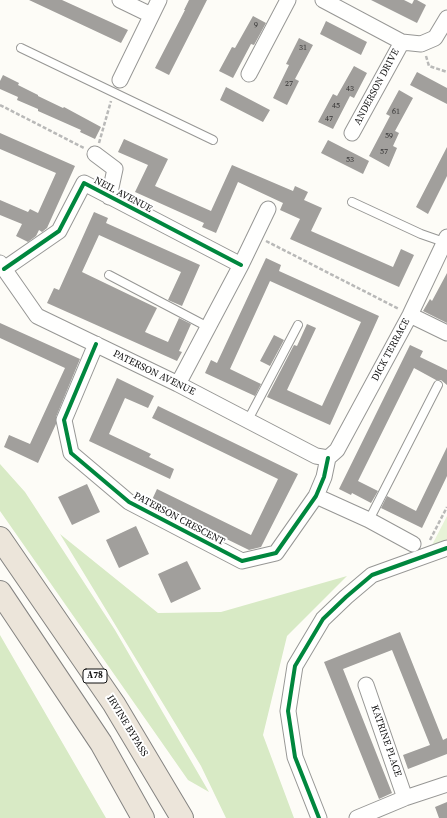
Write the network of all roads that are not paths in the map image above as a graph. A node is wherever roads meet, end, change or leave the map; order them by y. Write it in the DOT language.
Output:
graph roads {
  1 [pos="120,0"];
  2 [pos="159,0"];
  3 [pos="288,0"];
  4 [pos="323,0"];
  5 [pos="151,15"];
  6 [pos="447,18"];
  7 [pos="402,42"];
  8 [pos="21,48"];
  9 [pos="249,74"];
  10 [pos="117,86"];
  11 [pos="352,133"];
  12 [pos="213,140"];
  13 [pos="95,154"];
  14 [pos="109,197"];
  15 [pos="352,202"];
  16 [pos="268,209"];
  17 [pos="446,239"];
  18 [pos="2,266"];
  19 [pos="241,266"];
  20 [pos="109,275"];
  21 [pos="410,315"];
  22 [pos="298,325"];
  23 [pos="208,327"];
  24 [pos="447,333"];
  25 [pos="96,344"];
  26 [pos="178,384"];
  27 [pos="438,385"];
  28 [pos="248,420"];
  29 [pos="328,458"];
  30 [pos="316,496"];
  31 [pos="369,520"];
  32 [pos="0,538"];
  33 [pos="413,544"];
  34 [pos="447,548"];
  35 [pos="0,592"];
  36 [pos="366,684"];
  37 [pos="447,784"];
  38 [pos="405,798"];
  39 [pos="143,818"];
  40 [pos="182,818"];
  41 [pos="319,818"];
  42 [pos="357,818"];
  1 -- 5 [label="street"];
  2 -- 5 [label="street"];
  3 -- 9 [label="street"];
  4 -- 7 [label="street, ANDERSON DRIVE"];
  5 -- 10 [label="street"];
  6 -- 7 [label="street, ANDERSON DRIVE"];
  7 -- 11 [label="street, ANDERSON DRIVE"];
  8 -- 10 [label="lane"];
  10 -- 12 [label="lane"];
  13 -- 14 [label="street, NEIL AVENUE"];
  14 -- 18 [label="street, NEIL AVENUE"];
  14 -- 19 [label="street, NEIL AVENUE"];
  15 -- 17 [label="lane"];
  16 -- 19 [label="street"];
  17 -- 21 [label="street, DICK TERRACE"];
  18 -- 25 [label="street, PATERSON AVENUE"];
  19 -- 23 [label="street"];
  20 -- 23 [label="lane"];
  21 -- 24 [label="street"];
  21 -- 29 [label="street, DICK TERRACE"];
  22 -- 28 [label="lane"];
  23 -- 26 [label="street"];
  25 -- 26 [label="street, PATERSON AVENUE"];
  25 -- 30 [label="street, PATERSON CRESCENT"];
  26 -- 28 [label="street, PATERSON AVENUE"];
  27 -- 31 [label="lane"];
  28 -- 29 [label="street, PATERSON AVENUE"];
  29 -- 30 [label="street, PATERSON CRESCENT"];
  30 -- 31 [label="street"];
  31 -- 33 [label="street"];
  32 -- 40 [label="highway, IRVINE BYPASS / A78"];
  34 -- 41 [label="street"];
  35 -- 39 [label="highway"];
  36 -- 38 [label="street, KATRINE PLACE"];
  37 -- 38 [label="street"];
  38 -- 42 [label="street"];
}
